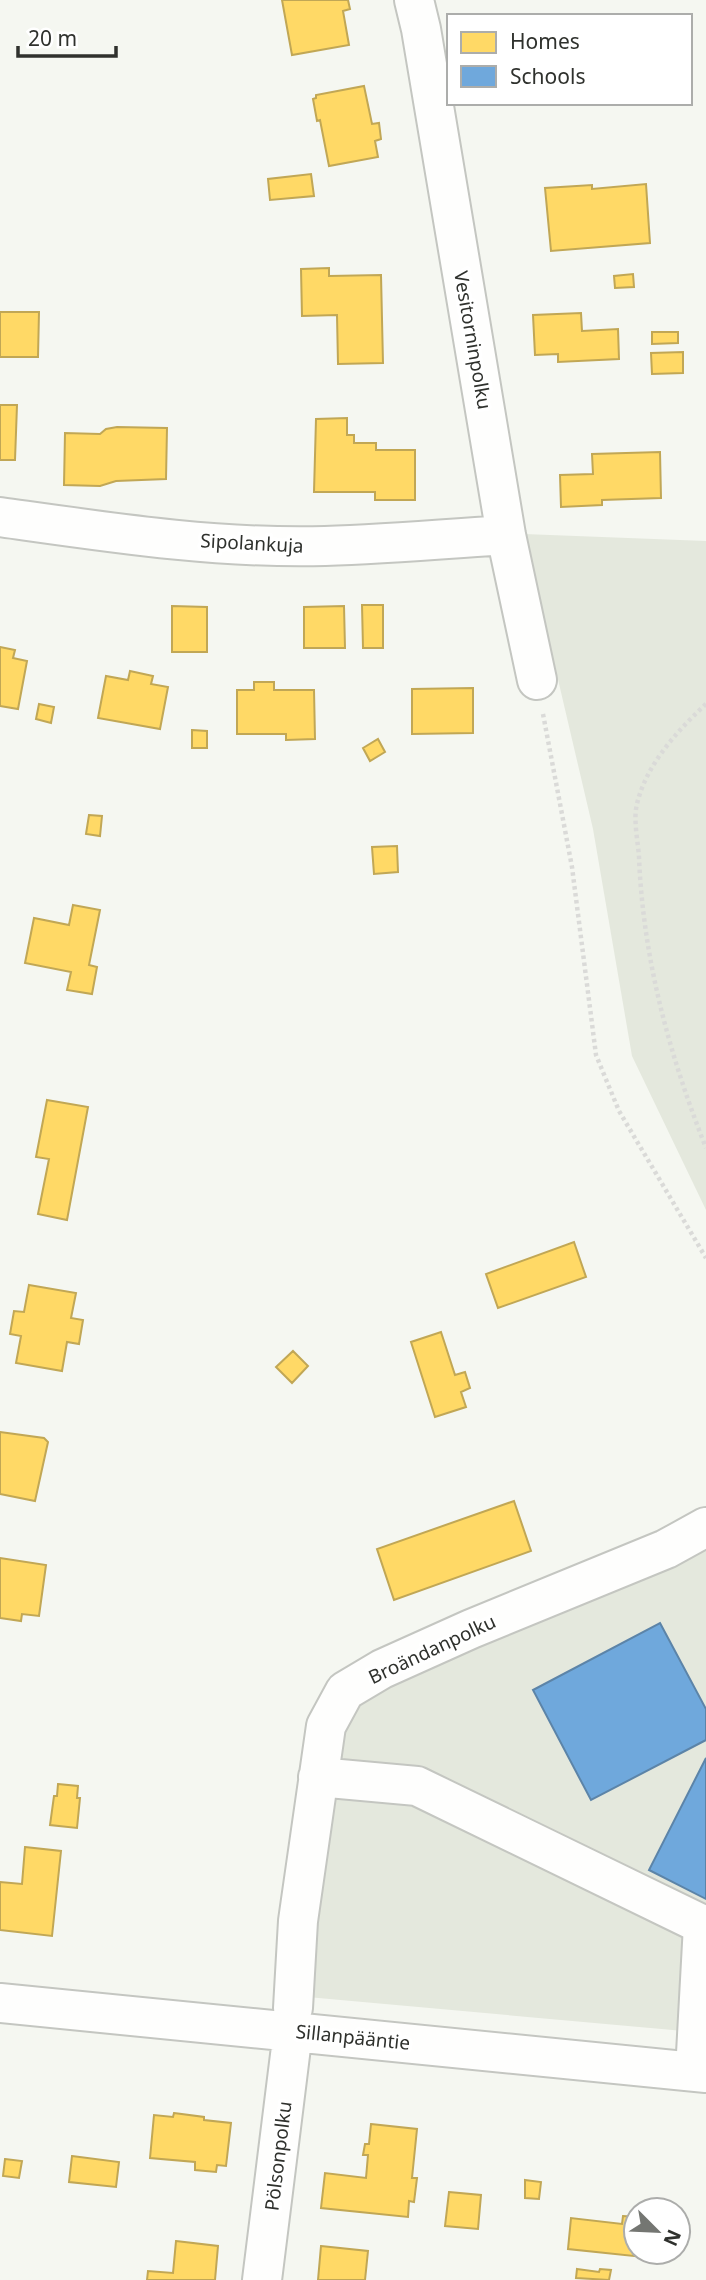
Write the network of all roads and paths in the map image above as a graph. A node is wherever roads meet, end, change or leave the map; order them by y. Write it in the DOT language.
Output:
graph roads {
  1 [pos="414,0"];
  2 [pos="0,517"];
  3 [pos="506,535"];
  4 [pos="537,680"];
  5 [pos="706,704"];
  6 [pos="706,1148"];
  7 [pos="706,1258"];
  8 [pos="706,1527"];
  9 [pos="317,1777"];
  10 [pos="0,2003"];
  11 [pos="293,2020"];
  12 [pos="700,2073"];
  13 [pos="262,2280"];
  1 -- 3 [label="street, Vesitorninpolku"];
  2 -- 3 [label="street, Sipolankuja"];
  3 -- 4 [label="street, Vesitorninpolku"];
  4 -- 7 [label="path"];
  5 -- 6 [label="path"];
  8 -- 9 [label="street, Broändanpolku"];
  9 -- 11 [label="street, Broändanpolku"];
  9 -- 12 [label="street"];
  10 -- 11 [label="street, Sillanpääntie"];
  11 -- 12 [label="street, Sillanpääntie"];
  11 -- 13 [label="street, Pölsonpolku"];
}
